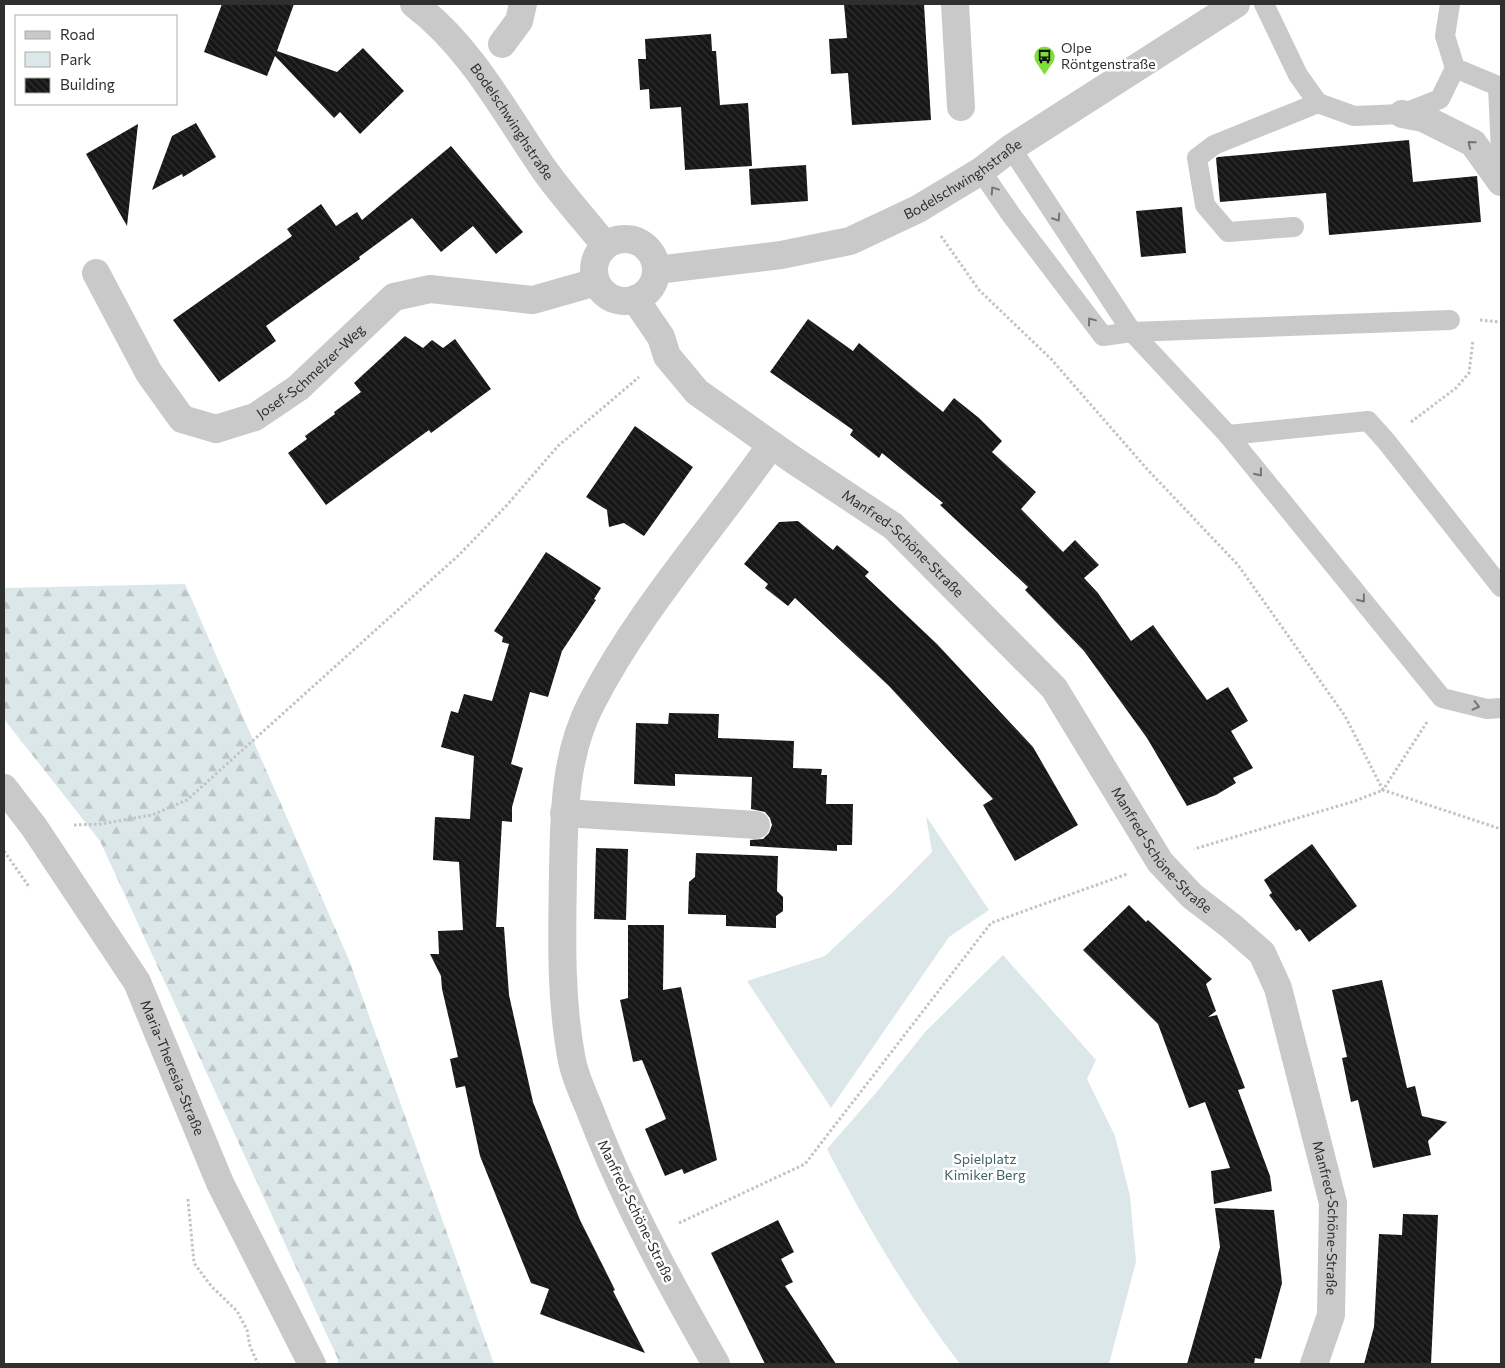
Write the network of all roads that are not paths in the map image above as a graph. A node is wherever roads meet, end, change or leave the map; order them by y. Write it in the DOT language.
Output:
graph roads {
  1 [pos="414,4"];
  2 [pos="523,4"];
  3 [pos="955,4"];
  4 [pos="1236,4"];
  5 [pos="1264,4"];
  6 [pos="1450,4"];
  7 [pos="502,44"];
  8 [pos="1455,68"];
  9 [pos="1500,85"];
  10 [pos="1318,103"];
  11 [pos="962,107"];
  12 [pos="1402,114"];
  13 [pos="1011,148"];
  14 [pos="1501,152"];
  15 [pos="981,171"];
  16 [pos="1501,182"];
  17 [pos="1294,226"];
  18 [pos="605,245"];
  19 [pos="656,270"];
  20 [pos="96,273"];
  21 [pos="596,282"];
  22 [pos="635,299"];
  23 [pos="1450,320"];
  24 [pos="1132,332"];
  25 [pos="1228,435"];
  26 [pos="771,445"];
  27 [pos="1501,587"];
  28 [pos="1501,708"];
  29 [pos="4,788"];
  30 [pos="564,813"];
  31 [pos="756,825"];
  32 [pos="312,1364"];
  33 [pos="716,1364"];
  34 [pos="1314,1364"];
  1 -- 18 [label="street, Bodelschwinghstraße"];
  2 -- 7 [label="street"];
  3 -- 11 [label="street"];
  4 -- 13 [label="street, Bodelschwinghstraße"];
  5 -- 10 [label="lane"];
  6 -- 8 [label="lane"];
  8 -- 9 [label="lane"];
  8 -- 12 [label="lane"];
  9 -- 14 [label="lane"];
  10 -- 12 [label="lane"];
  10 -- 17 [label="lane"];
  16 -- 12 [label="street, one-way"];
  13 -- 15 [label="street, Bodelschwinghstraße"];
  13 -- 24 [label="lane, one-way"];
  15 -- 19 [label="street, Bodelschwinghstraße"];
  24 -- 15 [label="lane, one-way"];
  18 -- 19 [label="street"];
  18 -- 21 [label="street"];
  19 -- 22 [label="street"];
  20 -- 21 [label="street, Josef-Schmelzer-Weg"];
  21 -- 22 [label="street"];
  22 -- 26 [label="street, Manfred-Schöne-Straße"];
  23 -- 24 [label="lane"];
  24 -- 25 [label="lane"];
  25 -- 27 [label="lane"];
  25 -- 28 [label="lane, one-way"];
  26 -- 30 [label="street, Manfred-Schöne-Straße"];
  26 -- 34 [label="street, Manfred-Schöne-Straße"];
  29 -- 32 [label="street, Maria-Theresia-Straße"];
  30 -- 31 [label="street"];
  30 -- 33 [label="street, Manfred-Schöne-Straße"];
}
